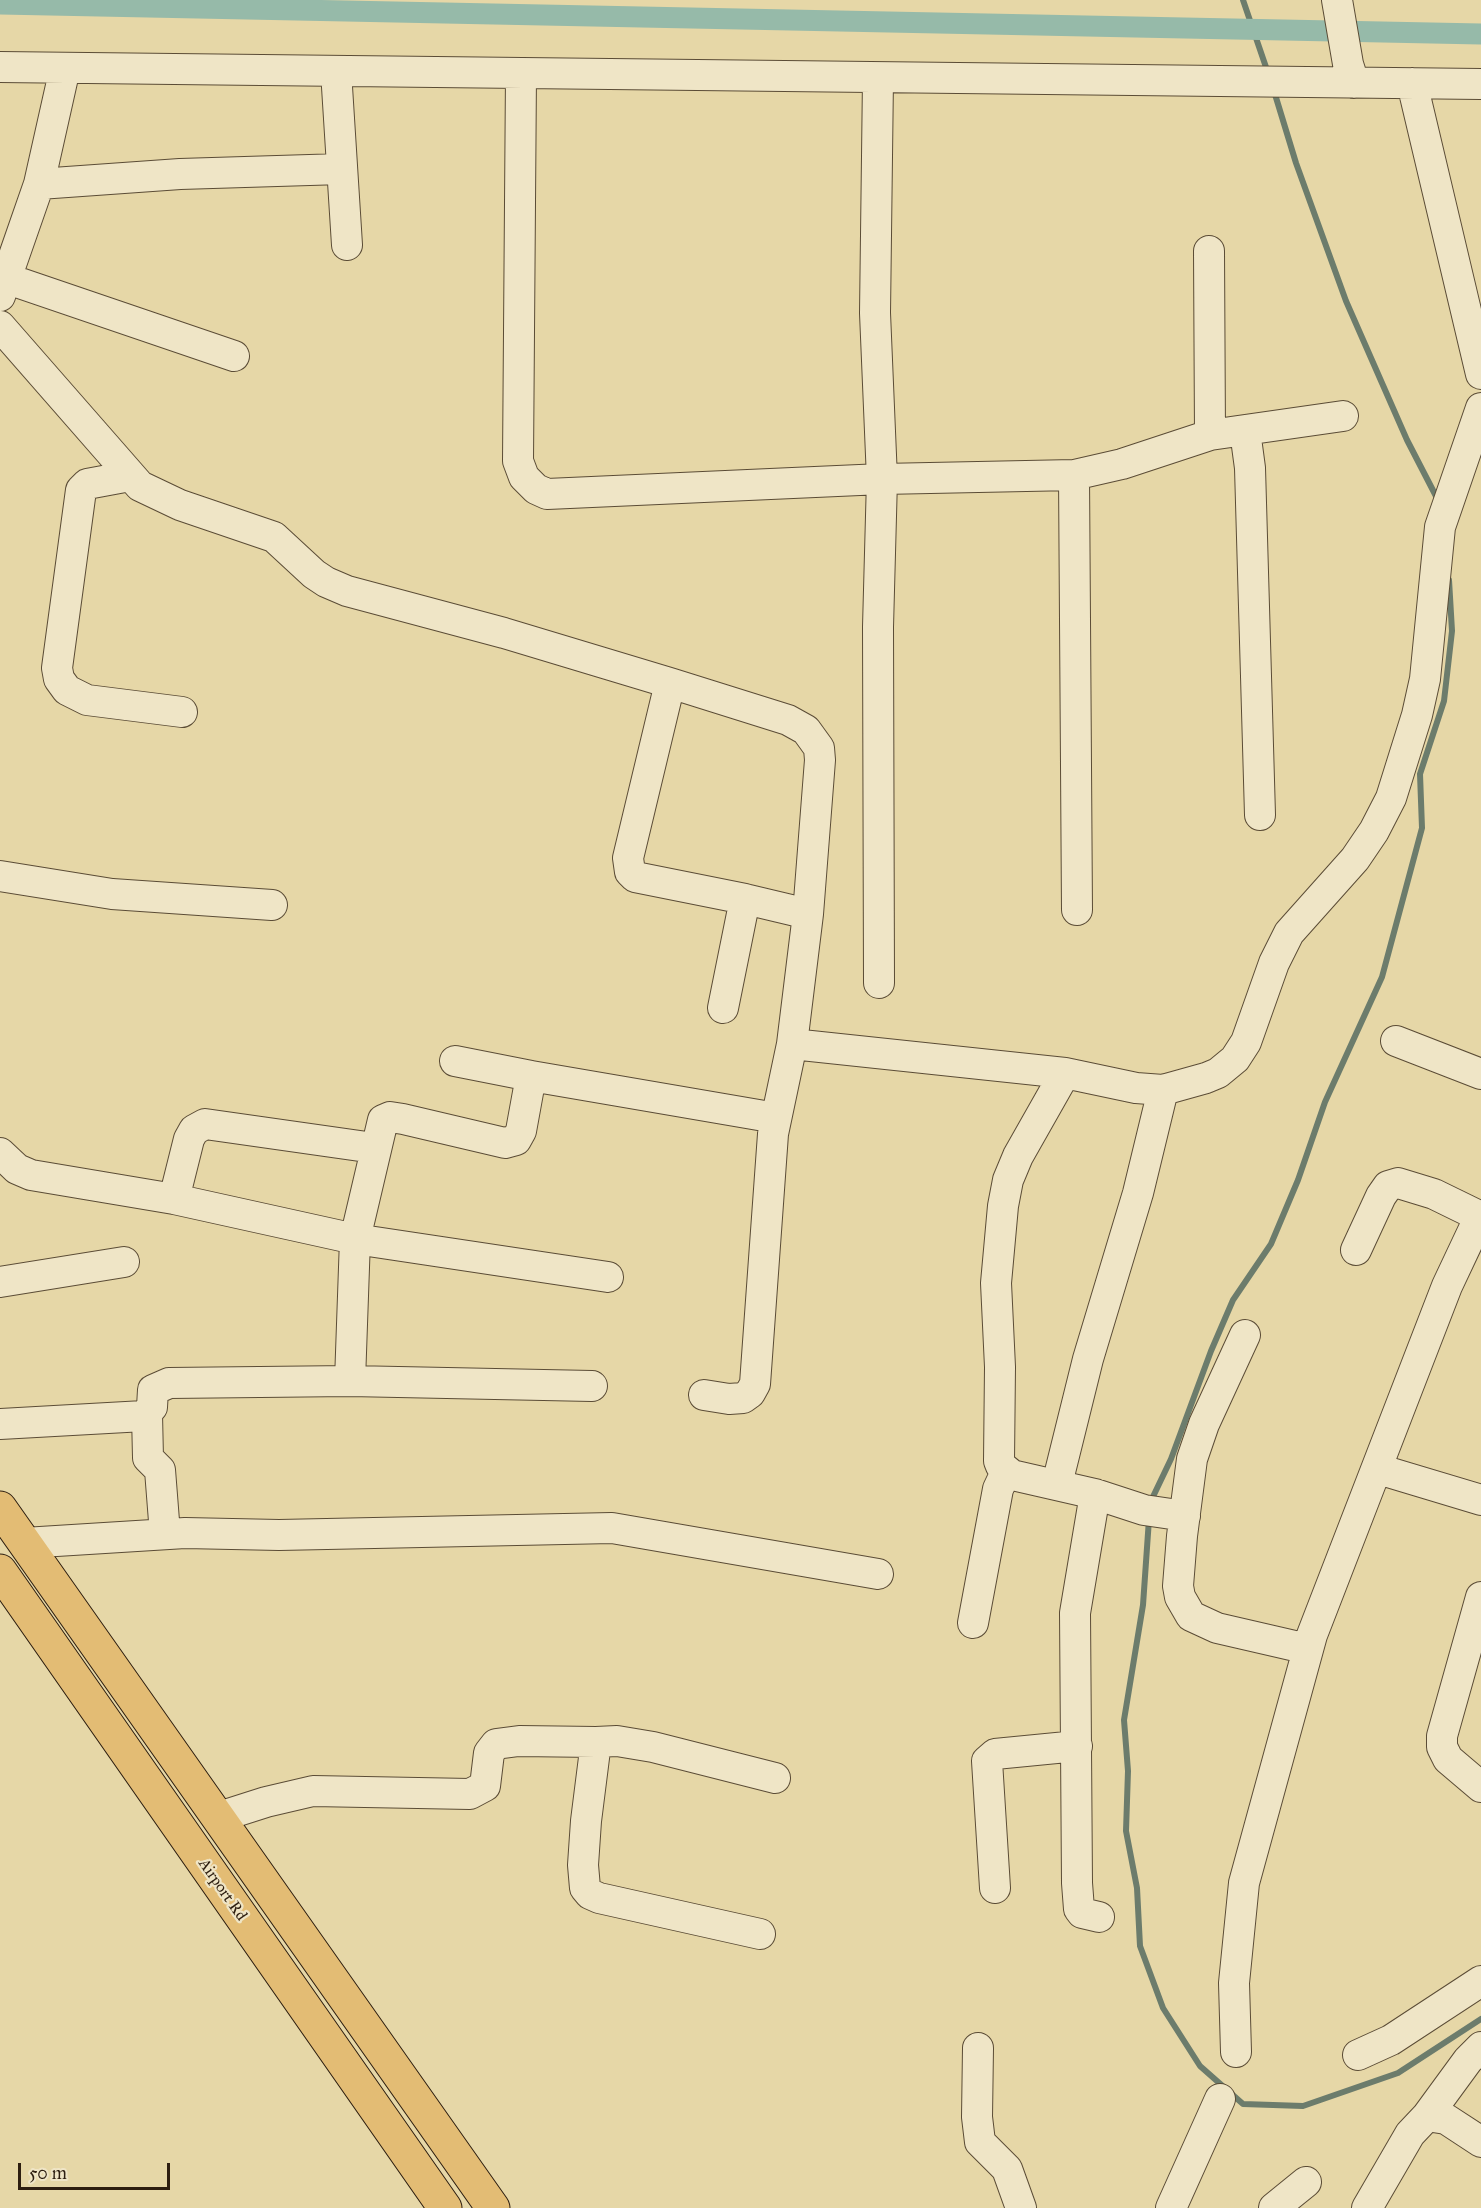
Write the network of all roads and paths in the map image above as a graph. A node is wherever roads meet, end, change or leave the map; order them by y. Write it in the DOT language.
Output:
graph roads {
  1 [pos="1337,0"];
  2 [pos="0,67"];
  3 [pos="65,68"];
  4 [pos="336,71"];
  5 [pos="521,74"];
  6 [pos="1347,77"];
  7 [pos="878,78"];
  8 [pos="1412,83"];
  9 [pos="1481,84"];
  10 [pos="342,169"];
  11 [pos="39,184"];
  12 [pos="346,245"];
  13 [pos="1209,251"];
  14 [pos="3,287"];
  15 [pos="0,326"];
  16 [pos="234,356"];
  17 [pos="1481,374"];
  18 [pos="1481,408"];
  19 [pos="1343,416"];
  20 [pos="1245,431"];
  21 [pos="1210,435"];
  22 [pos="1074,475"];
  23 [pos="130,476"];
  24 [pos="882,479"];
  25 [pos="670,683"];
  26 [pos="182,712"];
  27 [pos="1260,814"];
  28 [pos="0,876"];
  29 [pos="745,899"];
  30 [pos="272,905"];
  31 [pos="1077,910"];
  32 [pos="807,915"];
  33 [pos="879,983"];
  34 [pos="723,1008"];
  35 [pos="1396,1041"];
  36 [pos="792,1044"];
  37 [pos="455,1061"];
  38 [pos="1065,1073"];
  39 [pos="1481,1074"];
  40 [pos="531,1076"];
  41 [pos="1163,1090"];
  42 [pos="776,1118"];
  43 [pos="374,1148"];
  44 [pos="0,1153"];
  45 [pos="174,1199"];
  46 [pos="1480,1216"];
  47 [pos="355,1239"];
  48 [pos="1356,1250"];
  49 [pos="124,1262"];
  50 [pos="608,1277"];
  51 [pos="0,1282"];
  52 [pos="1245,1335"];
  53 [pos="350,1381"];
  54 [pos="592,1386"];
  55 [pos="704,1395"];
  56 [pos="147,1414"];
  57 [pos="0,1425"];
  58 [pos="1378,1469"];
  59 [pos="1006,1472"];
  60 [pos="1057,1484"];
  61 [pos="1095,1494"];
  62 [pos="1481,1500"];
  63 [pos="0,1508"];
  64 [pos="1180,1515"];
  65 [pos="165,1534"];
  66 [pos="24,1543"];
  67 [pos="0,1571"];
  68 [pos="878,1574"];
  69 [pos="1481,1597"];
  70 [pos="973,1623"];
  71 [pos="1308,1649"];
  72 [pos="596,1742"];
  73 [pos="1077,1746"];
  74 [pos="775,1778"];
  75 [pos="1481,1786"];
  76 [pos="219,1817"];
  77 [pos="995,1888"];
  78 [pos="1099,1917"];
  79 [pos="760,1934"];
  80 [pos="1481,1981"];
  81 [pos="1481,2047"];
  82 [pos="978,2048"];
  83 [pos="1236,2052"];
  84 [pos="1358,2055"];
  85 [pos="1220,2099"];
  86 [pos="1427,2116"];
  87 [pos="1481,2142"];
  88 [pos="1306,2182"];
  89 [pos="445,2208"];
  90 [pos="493,2208"];
  91 [pos="1021,2208"];
  92 [pos="1171,2208"];
  93 [pos="1274,2208"];
  94 [pos="1367,2208"];
  1 -- 6 [label="street"];
  2 -- 3 [label="street"];
  3 -- 4 [label="street"];
  3 -- 11 [label="street"];
  4 -- 5 [label="street"];
  4 -- 10 [label="street"];
  5 -- 7 [label="street"];
  5 -- 24 [label="street"];
  6 -- 7 [label="street"];
  6 -- 8 [label="street"];
  7 -- 24 [label="street"];
  8 -- 9 [label="street"];
  8 -- 17 [label="street"];
  10 -- 11 [label="street"];
  10 -- 12 [label="street"];
  11 -- 14 [label="street"];
  13 -- 21 [label="street"];
  14 -- 16 [label="street"];
  15 -- 23 [label="street"];
  18 -- 41 [label="street"];
  19 -- 20 [label="street"];
  20 -- 21 [label="street"];
  20 -- 27 [label="street"];
  21 -- 22 [label="street"];
  22 -- 24 [label="street"];
  22 -- 31 [label="street"];
  23 -- 25 [label="street"];
  23 -- 26 [label="street"];
  24 -- 33 [label="street"];
  25 -- 29 [label="street"];
  25 -- 32 [label="street"];
  28 -- 30 [label="street"];
  29 -- 32 [label="street"];
  29 -- 34 [label="street"];
  32 -- 36 [label="street"];
  35 -- 39 [label="street"];
  36 -- 38 [label="street"];
  36 -- 42 [label="street"];
  37 -- 40 [label="street"];
  38 -- 41 [label="street"];
  38 -- 59 [label="street"];
  40 -- 42 [label="street"];
  40 -- 43 [label="street"];
  41 -- 60 [label="street"];
  42 -- 55 [label="street"];
  43 -- 45 [label="street"];
  43 -- 47 [label="street"];
  44 -- 45 [label="street"];
  45 -- 47 [label="street"];
  46 -- 48 [label="street"];
  46 -- 58 [label="street"];
  47 -- 50 [label="street"];
  47 -- 53 [label="street"];
  49 -- 51 [label="street"];
  52 -- 64 [label="street"];
  53 -- 54 [label="street"];
  53 -- 56 [label="street"];
  56 -- 57 [label="street"];
  56 -- 65 [label="street"];
  58 -- 62 [label="street"];
  58 -- 71 [label="street"];
  59 -- 60 [label="street"];
  59 -- 70 [label="street"];
  60 -- 61 [label="street"];
  61 -- 64 [label="street"];
  61 -- 73 [label="street"];
  63 -- 66 [label="main road"];
  64 -- 71 [label="street"];
  65 -- 66 [label="street"];
  65 -- 68 [label="street"];
  66 -- 76 [label="main road"];
  67 -- 89 [label="main road, Airport Rd"];
  69 -- 75 [label="street"];
  71 -- 83 [label="street"];
  72 -- 74 [label="street"];
  72 -- 76 [label="street"];
  72 -- 79 [label="street"];
  73 -- 77 [label="street"];
  73 -- 78 [label="street"];
  76 -- 90 [label="main road"];
  80 -- 84 [label="street"];
  81 -- 86 [label="street"];
  82 -- 91 [label="street"];
  85 -- 92 [label="street"];
  86 -- 87 [label="street"];
  86 -- 94 [label="street"];
  88 -- 93 [label="street"];
}
